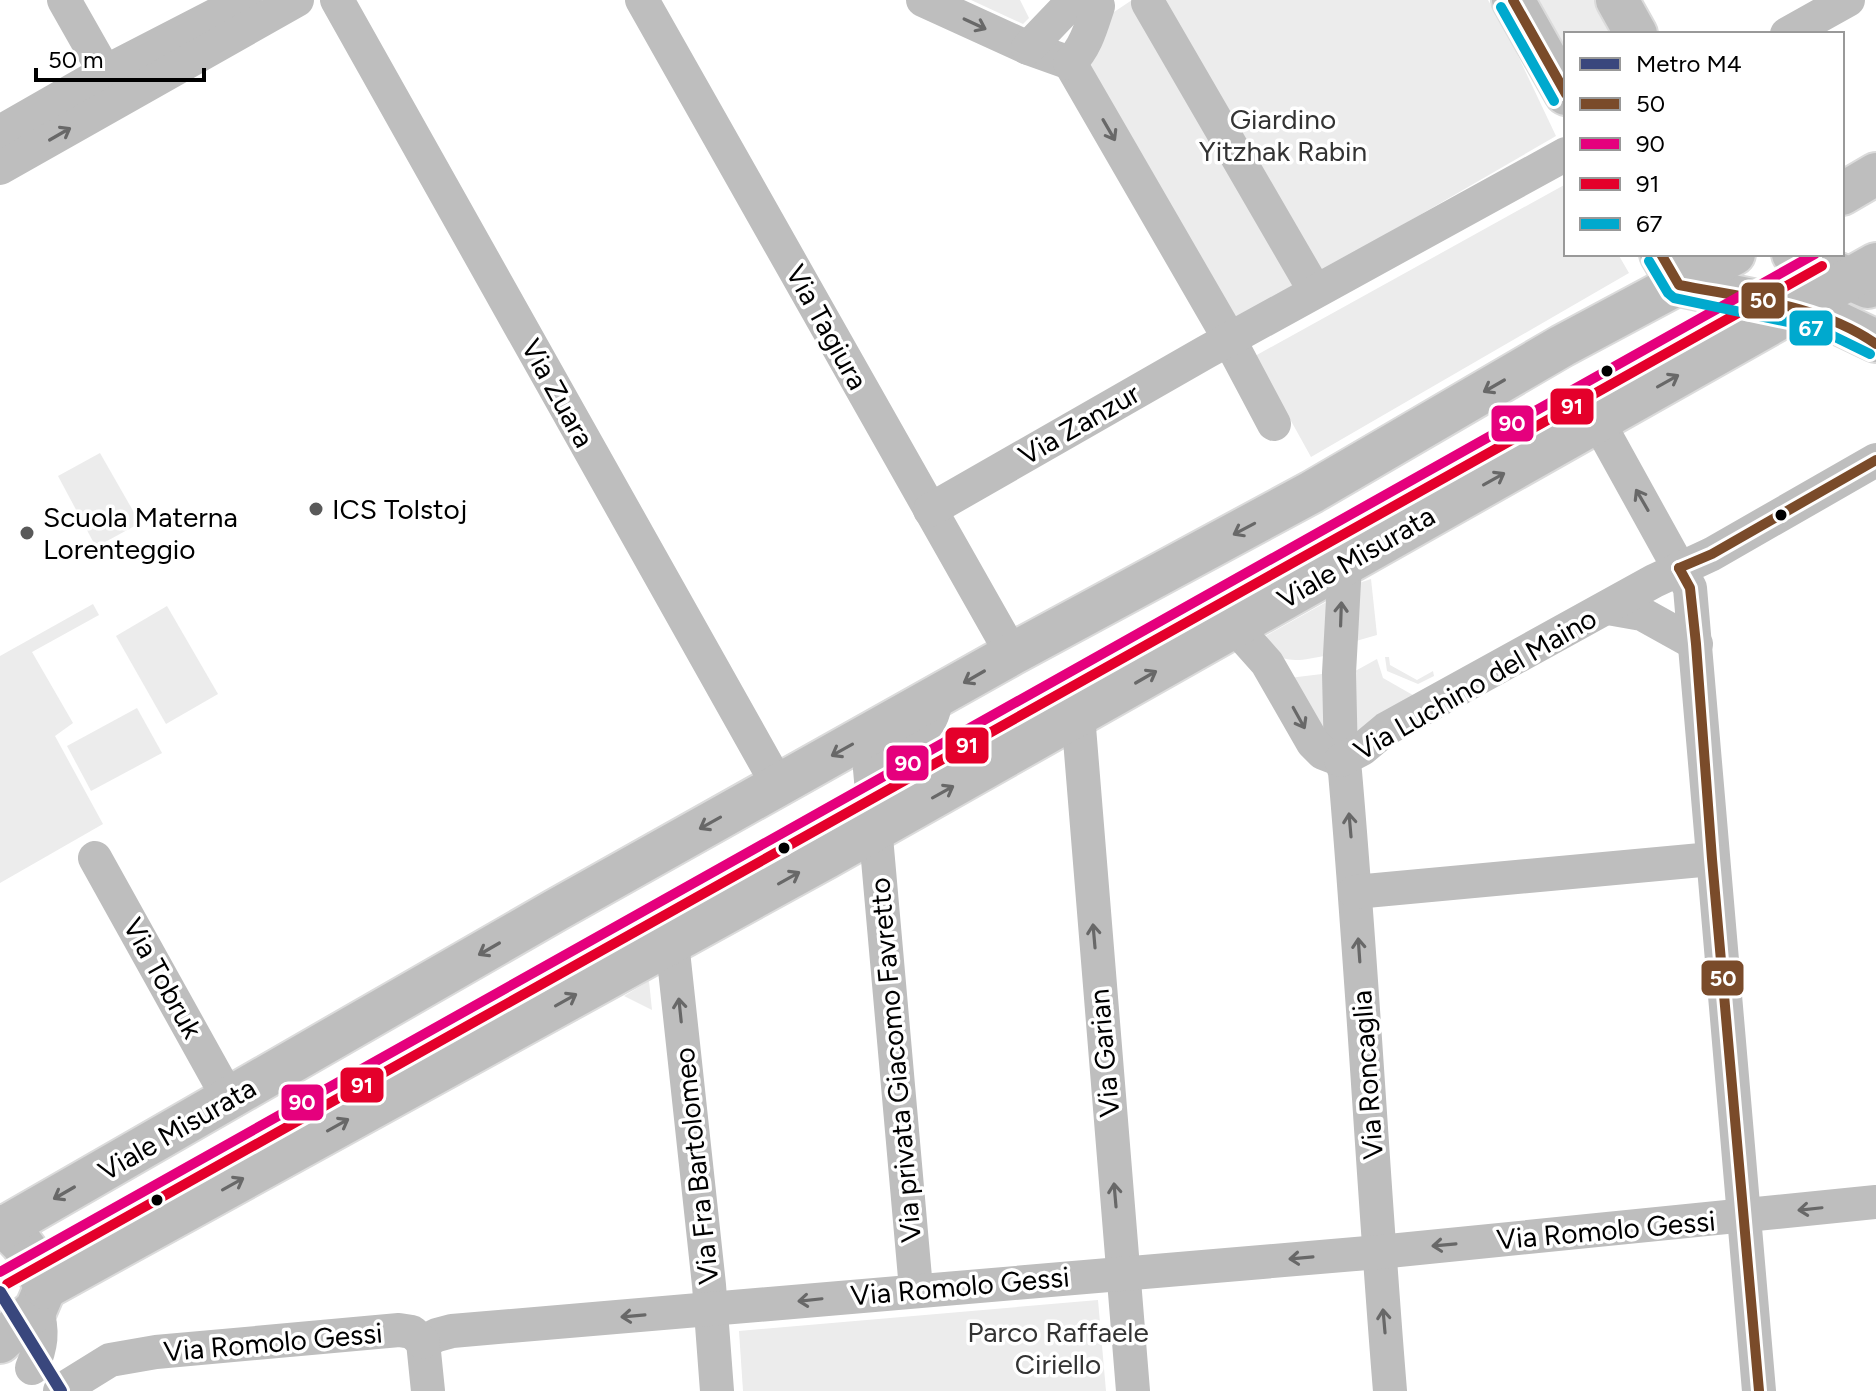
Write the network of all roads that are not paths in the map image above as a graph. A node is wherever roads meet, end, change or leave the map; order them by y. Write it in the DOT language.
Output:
graph roads {
  1 [pos="64,0"];
  2 [pos="245,0"];
  3 [pos="297,0"];
  4 [pos="306,0"];
  5 [pos="330,0"];
  6 [pos="337,0"];
  7 [pos="642,0"];
  8 [pos="923,0"];
  9 [pos="1513,0"];
  10 [pos="1617,0"];
  11 [pos="1848,0"];
  12 [pos="1104,2"];
  13 [pos="1635,32"];
  14 [pos="1791,32"];
  15 [pos="1028,48"];
  16 [pos="1070,63"];
  17 [pos="113,86"];
  18 [pos="1564,90"];
  19 [pos="0,132"];
  20 [pos="1564,155"];
  21 [pos="0,168"];
  22 [pos="1876,174"];
  23 [pos="1844,193"];
  24 [pos="1725,256"];
  25 [pos="1799,256"];
  26 [pos="1670,269"];
  27 [pos="1867,278"];
  28 [pos="1315,291"];
  29 [pos="1796,309"];
  30 [pos="1230,339"];
  31 [pos="1875,342"];
  32 [pos="1600,419"];
  33 [pos="1274,424"];
  34 [pos="1876,460"];
  35 [pos="930,510"];
  36 [pos="1345,564"];
  37 [pos="1679,568"];
  38 [pos="1608,608"];
  39 [pos="1234,626"];
  40 [pos="1696,644"];
  41 [pos="1012,654"];
  42 [pos="935,699"];
  43 [pos="1078,715"];
  44 [pos="1341,760"];
  45 [pos="778,785"];
  46 [pos="875,830"];
  47 [pos="95,858"];
  48 [pos="1712,859"];
  49 [pos="1355,892"];
  50 [pos="672,942"];
  51 [pos="229,1099"];
  52 [pos="1876,1202"];
  53 [pos="1744,1216"];
  54 [pos="2,1227"];
  55 [pos="1379,1252"];
  56 [pos="1123,1272"];
  57 [pos="916,1289"];
  58 [pos="41,1298"];
  59 [pos="711,1310"];
  60 [pos="0,1342"];
  61 [pos="423,1342"];
  62 [pos="26,1375"];
  63 [pos="60,1391"];
  64 [pos="428,1391"];
  65 [pos="717,1391"];
  66 [pos="1133,1391"];
  67 [pos="1390,1391"];
  68 [pos="1759,1391"];
  1 -- 17 [label="street"];
  2 -- 17 [label="street"];
  3 -- 17 [label="street"];
  4 -- 5 [label="street"];
  6 -- 45 [label="street, Via Zuara"];
  7 -- 35 [label="street, Via Tagiura"];
  8 -- 15 [label="street, one-way"];
  9 -- 18 [label="main road"];
  10 -- 13 [label="main road"];
  11 -- 14 [label="street"];
  12 -- 15 [label="street"];
  12 -- 16 [label="street"];
  12 -- 28 [label="street"];
  15 -- 16 [label="street"];
  16 -- 30 [label="street, one-way"];
  17 -- 19 [label="street"];
  21 -- 17 [label="street, one-way"];
  20 -- 28 [label="street, Via Zanzur"];
  22 -- 23 [label="main road"];
  24 -- 26 [label="main road, Viale Misurata"];
  25 -- 27 [label="main road"];
  26 -- 29 [label="main road"];
  26 -- 41 [label="main road, Viale Misurata, one-way"];
  27 -- 29 [label="main road, Viale Misurata"];
  28 -- 30 [label="street, Via Zanzur"];
  29 -- 31 [label="main road"];
  32 -- 29 [label="main road, Viale Misurata, one-way"];
  30 -- 33 [label="street"];
  30 -- 35 [label="street, Via Zanzur"];
  36 -- 32 [label="main road, Viale Misurata, one-way"];
  37 -- 32 [label="street, one-way"];
  34 -- 37 [label="street, Via Luchino del Maino"];
  35 -- 41 [label="street, Via Tagiura"];
  36 -- 39 [label="main road, Viale Misurata"];
  44 -- 36 [label="street, Via Roncaglia, one-way"];
  37 -- 38 [label="street, Via Luchino del Maino"];
  37 -- 40 [label="street"];
  38 -- 40 [label="street, Via Luchino del Maino"];
  38 -- 44 [label="street, Via Luchino del Maino"];
  43 -- 39 [label="main road, Viale Misurata, one-way"];
  39 -- 44 [label="street, one-way"];
  40 -- 48 [label="street"];
  41 -- 42 [label="main road, Viale Misurata, one-way"];
  42 -- 45 [label="main road, Viale Misurata, one-way"];
  42 -- 46 [label="street"];
  46 -- 43 [label="main road, Viale Misurata, one-way"];
  56 -- 43 [label="street, Via Garian, one-way"];
  49 -- 44 [label="street, Via Roncaglia, one-way"];
  45 -- 51 [label="main road, Viale Misurata, one-way"];
  50 -- 46 [label="main road, Viale Misurata, one-way"];
  46 -- 57 [label="street, Via privata Giacomo Favretto"];
  47 -- 51 [label="street, Via Tobruk"];
  48 -- 49 [label="street"];
  48 -- 53 [label="street"];
  55 -- 49 [label="street, Via Roncaglia, one-way"];
  58 -- 50 [label="main road, Viale Misurata, one-way"];
  59 -- 50 [label="street, Via Fra Bartolomeo, one-way"];
  51 -- 54 [label="main road, Viale Misurata, one-way"];
  52 -- 53 [label="street, Via Romolo Gessi, one-way"];
  53 -- 55 [label="street, Via Romolo Gessi, one-way"];
  53 -- 68 [label="street"];
  54 -- 58 [label="main road"];
  55 -- 56 [label="street, Via Romolo Gessi, one-way"];
  67 -- 55 [label="street, Via Roncaglia, one-way"];
  56 -- 57 [label="street, Via Romolo Gessi"];
  56 -- 66 [label="street, Via Garian"];
  57 -- 59 [label="street, Via Romolo Gessi, one-way"];
  58 -- 60 [label="main road, Viale Misurata"];
  58 -- 62 [label="street"];
  59 -- 61 [label="street, Via Romolo Gessi, one-way"];
  59 -- 65 [label="street, Via Fra Bartolomeo"];
  61 -- 63 [label="street, Via Romolo Gessi"];
  61 -- 64 [label="street"];
}
